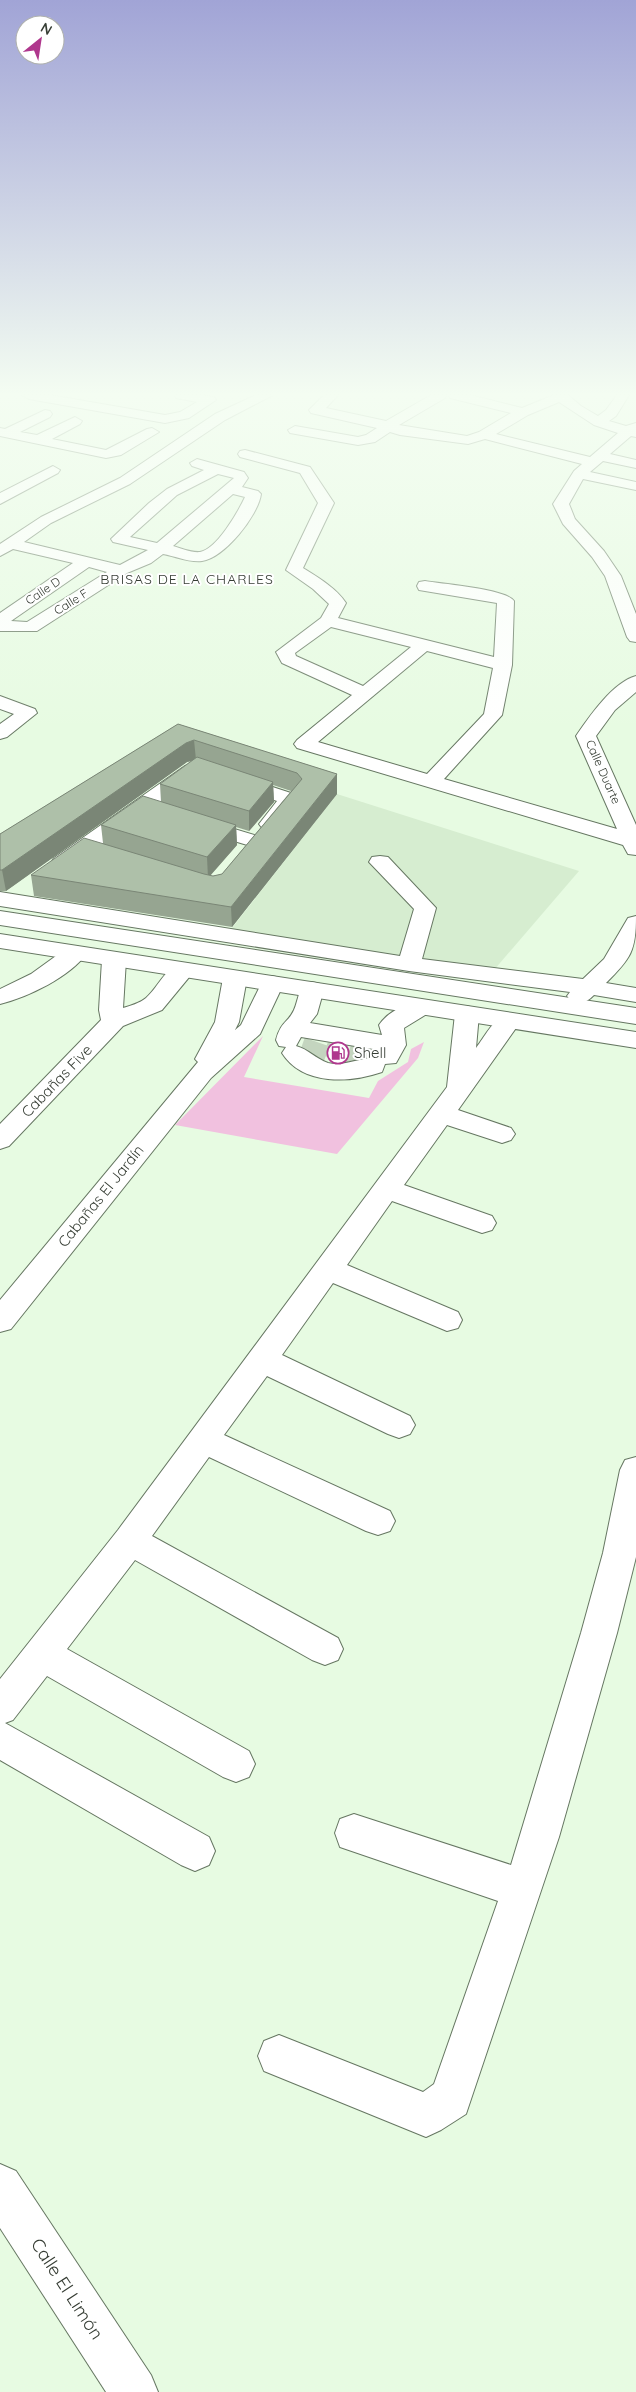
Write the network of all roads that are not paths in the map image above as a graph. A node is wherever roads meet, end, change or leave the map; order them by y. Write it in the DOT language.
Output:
graph roads {
  1 [pos="72,507"];
  2 [pos="153,507"];
  3 [pos="207,507"];
  4 [pos="249,507"];
  5 [pos="324,507"];
  6 [pos="562,507"];
  7 [pos="6,548"];
  8 [pos="162,549"];
  9 [pos="86,562"];
  10 [pos="121,570"];
  11 [pos="425,586"];
  12 [pos="0,621"];
  13 [pos="328,621"];
  14 [pos="0,626"];
  15 [pos="636,637"];
  16 [pos="424,645"];
  17 [pos="503,665"];
  18 [pos="636,682"];
  19 [pos="364,694"];
  20 [pos="0,702"];
  21 [pos="0,733"];
  22 [pos="431,781"];
  23 [pos="141,806"];
  24 [pos="635,845"];
  25 [pos="82,848"];
  26 [pos="111,856"];
  27 [pos="380,862"];
  28 [pos="2,907"];
  29 [pos="636,923"];
  30 [pos="1,944"];
  31 [pos="75,953"];
  32 [pos="114,960"];
  33 [pos="409,964"];
  34 [pos="183,970"];
  35 [pos="235,978"];
  36 [pos="272,983"];
  37 [pos="588,987"];
  38 [pos="312,989"];
  39 [pos="636,996"];
  40 [pos="0,997"];
  41 [pos="570,1006"];
  42 [pos="421,1007"];
  43 [pos="467,1014"];
  44 [pos="636,1016"];
  45 [pos="114,1021"];
  46 [pos="509,1021"];
  47 [pos="636,1040"];
  48 [pos="202,1072"];
  49 [pos="460,1090"];
  50 [pos="442,1114"];
  51 [pos="502,1134"];
  52 [pos="0,1140"];
  53 [pos="387,1189"];
  54 [pos="482,1223"];
  55 [pos="328,1269"];
  56 [pos="447,1320"];
  57 [pos="0,1321"];
  58 [pos="261,1359"];
  59 [pos="399,1425"];
  60 [pos="203,1440"];
  61 [pos="636,1470"];
  62 [pos="378,1521"];
  63 [pos="130,1540"];
  64 [pos="326,1649"];
  65 [pos="42,1654"];
  66 [pos="0,1708"];
  67 [pos="0,1739"];
  68 [pos="236,1764"];
  69 [pos="354,1833"];
  70 [pos="196,1851"];
  71 [pos="522,1889"];
  72 [pos="279,2056"];
  73 [pos="0,2187"];
  74 [pos="134,2392"];
  1 -- 7 [label="street"];
  2 -- 8 [label="street"];
  3 -- 8 [label="street, Calle F"];
  4 -- 8 [label="street"];
  5 -- 13 [label="street"];
  6 -- 15 [label="street"];
  7 -- 9 [label="street"];
  8 -- 10 [label="street, Calle F"];
  9 -- 10 [label="street"];
  9 -- 12 [label="street, Calle D"];
  10 -- 14 [label="street, Calle F"];
  11 -- 17 [label="street"];
  13 -- 16 [label="street"];
  13 -- 19 [label="street"];
  16 -- 17 [label="street"];
  16 -- 19 [label="street"];
  17 -- 22 [label="street"];
  18 -- 24 [label="street, Calle Duarte"];
  19 -- 22 [label="street"];
  20 -- 21 [label="street"];
  22 -- 24 [label="street"];
  23 -- 23 [label="street"];
  23 -- 25 [label="street"];
  25 -- 26 [label="street"];
  25 -- 28 [label="street"];
  27 -- 33 [label="street"];
  28 -- 33 [label="street"];
  28 -- 41 [label="street"];
  29 -- 37 [label="street"];
  30 -- 31 [label="street"];
  31 -- 32 [label="street"];
  31 -- 40 [label="street"];
  32 -- 34 [label="street"];
  32 -- 45 [label="street"];
  33 -- 37 [label="street"];
  34 -- 35 [label="street"];
  34 -- 45 [label="street, Cabañas Five"];
  35 -- 36 [label="street"];
  35 -- 48 [label="street, Cabañas El Jardín"];
  36 -- 38 [label="street"];
  36 -- 48 [label="street, Cabañas El Jardín"];
  37 -- 39 [label="street"];
  37 -- 41 [label="street"];
  38 -- 42 [label="street"];
  38 -- 42 [label="street"];
  41 -- 44 [label="street"];
  42 -- 43 [label="street"];
  43 -- 46 [label="street"];
  43 -- 49 [label="street"];
  45 -- 52 [label="street, Cabañas Five"];
  46 -- 47 [label="street"];
  46 -- 49 [label="street"];
  48 -- 57 [label="street, Cabañas El Jardín"];
  49 -- 50 [label="street"];
  50 -- 51 [label="street"];
  50 -- 53 [label="street"];
  53 -- 54 [label="street"];
  53 -- 55 [label="street"];
  55 -- 56 [label="street"];
  55 -- 58 [label="street"];
  58 -- 59 [label="street"];
  58 -- 60 [label="street"];
  60 -- 62 [label="street"];
  60 -- 63 [label="street"];
  61 -- 71 [label="street"];
  63 -- 64 [label="street"];
  63 -- 65 [label="street"];
  65 -- 66 [label="street"];
  65 -- 68 [label="street"];
  67 -- 70 [label="street"];
  69 -- 71 [label="street"];
  71 -- 72 [label="street"];
  73 -- 74 [label="street, Calle El Limón"];
}
